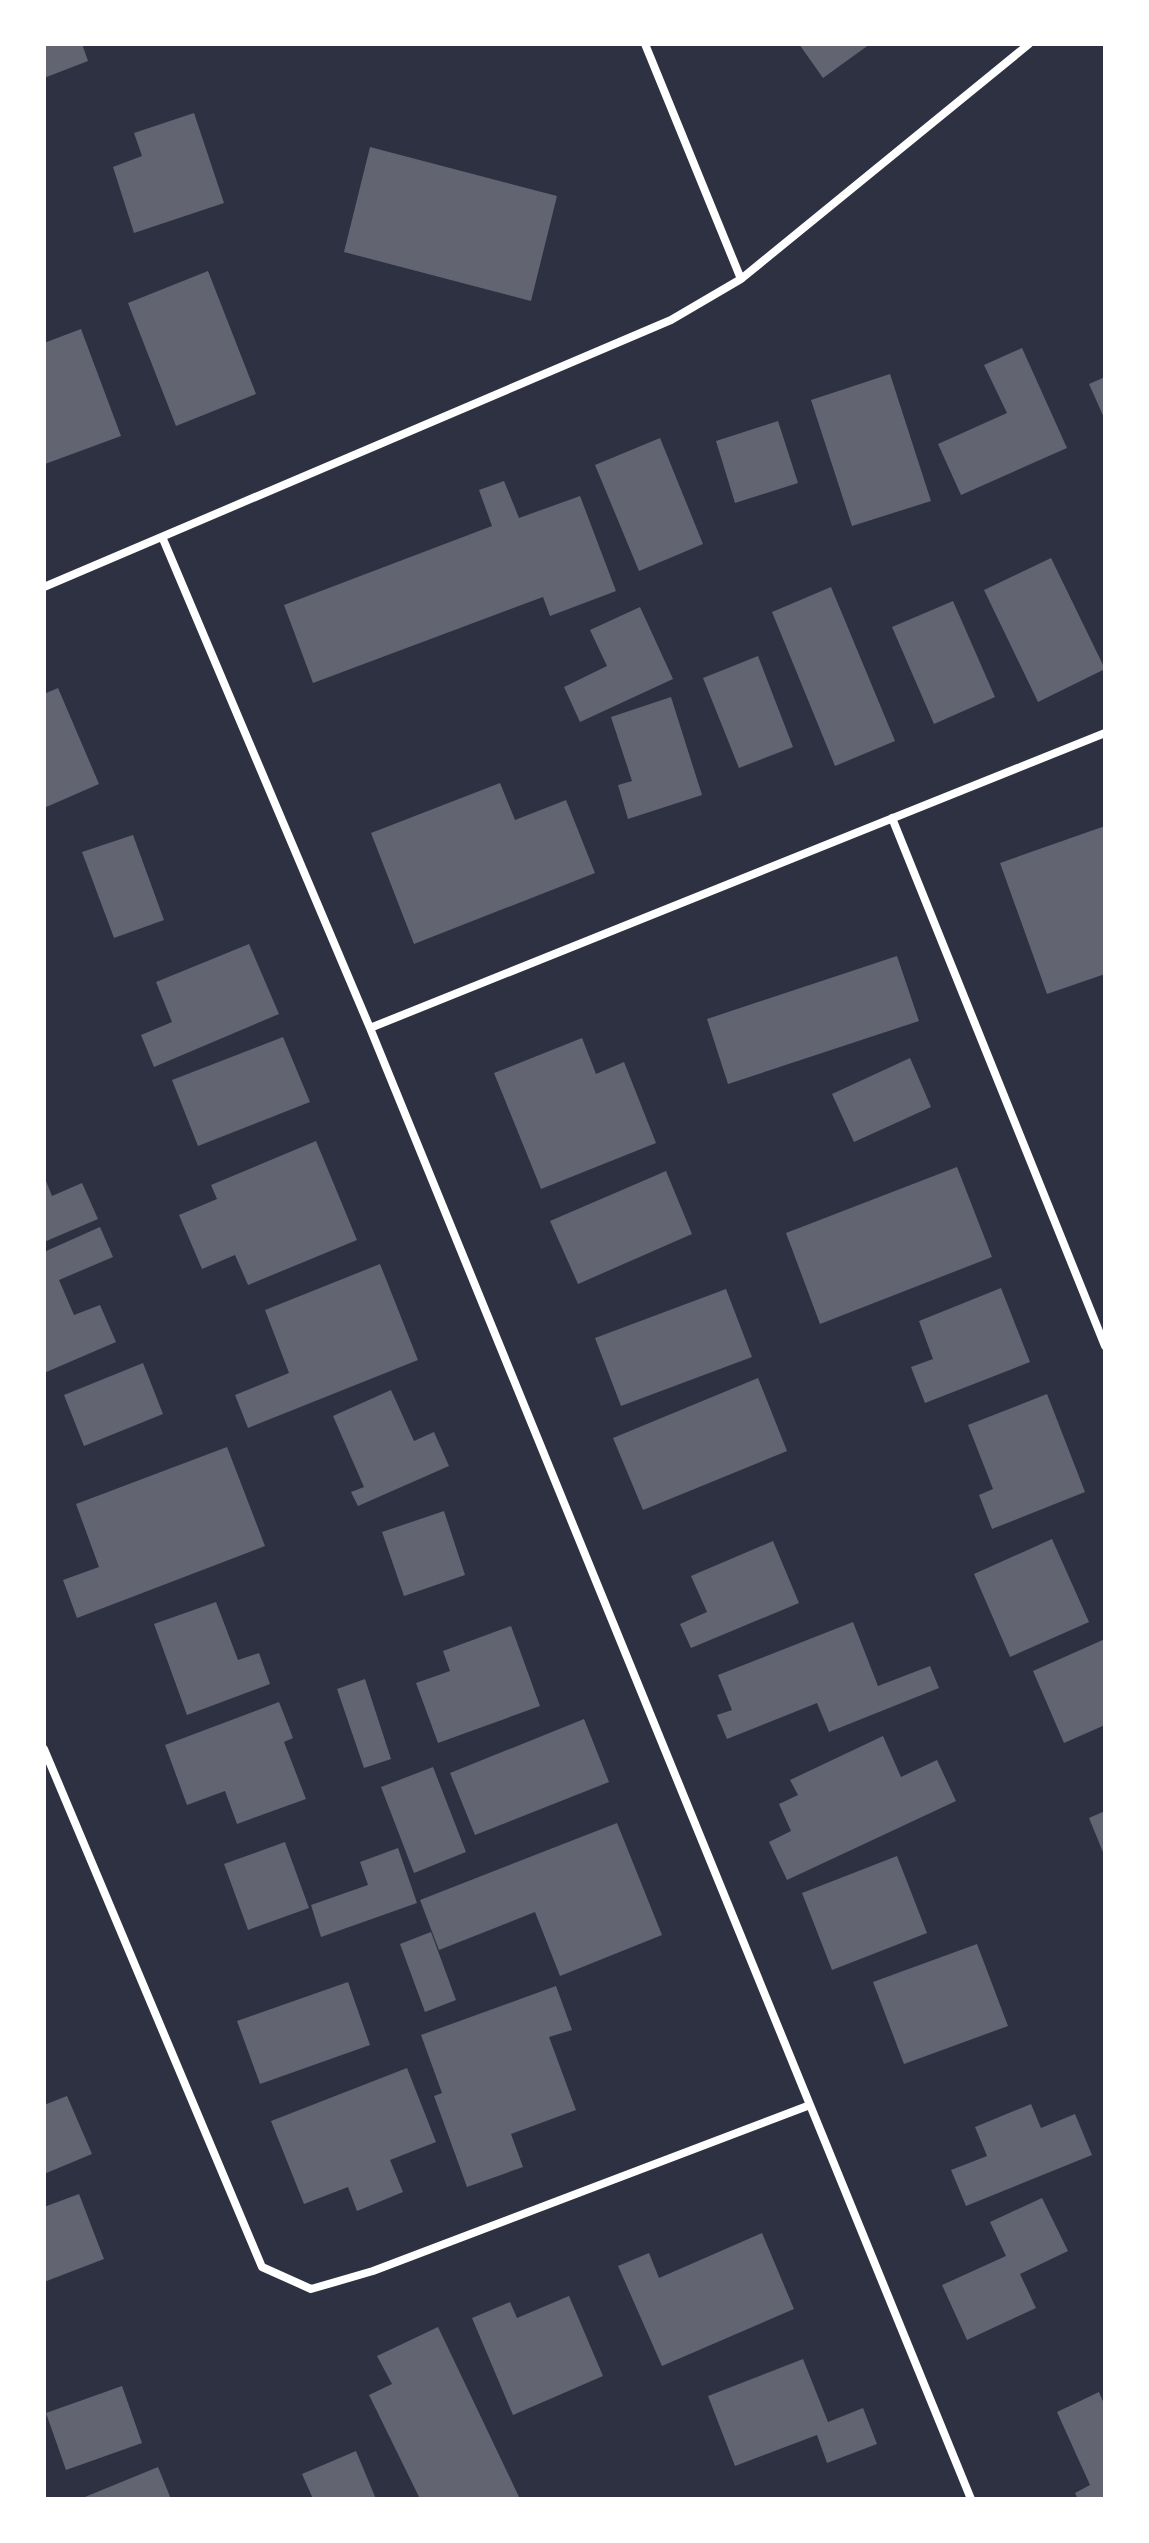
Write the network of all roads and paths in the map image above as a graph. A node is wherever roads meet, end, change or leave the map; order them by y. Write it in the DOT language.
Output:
graph roads {
  1 [pos="645,44"];
  2 [pos="1029,44"];
  3 [pos="741,279"];
  4 [pos="163,539"];
  5 [pos="44,587"];
  6 [pos="1105,733"];
  7 [pos="892,818"];
  8 [pos="370,1028"];
  9 [pos="1105,1346"];
  10 [pos="44,1749"];
  11 [pos="810,2105"];
  12 [pos="971,2499"];
  1 -- 3 [label="street"];
  2 -- 3 [label="street"];
  3 -- 4 [label="street"];
  4 -- 5 [label="street"];
  4 -- 8 [label="street"];
  6 -- 7 [label="street"];
  7 -- 8 [label="street"];
  7 -- 9 [label="street"];
  8 -- 11 [label="street"];
  10 -- 11 [label="street"];
  11 -- 12 [label="street"];
}
